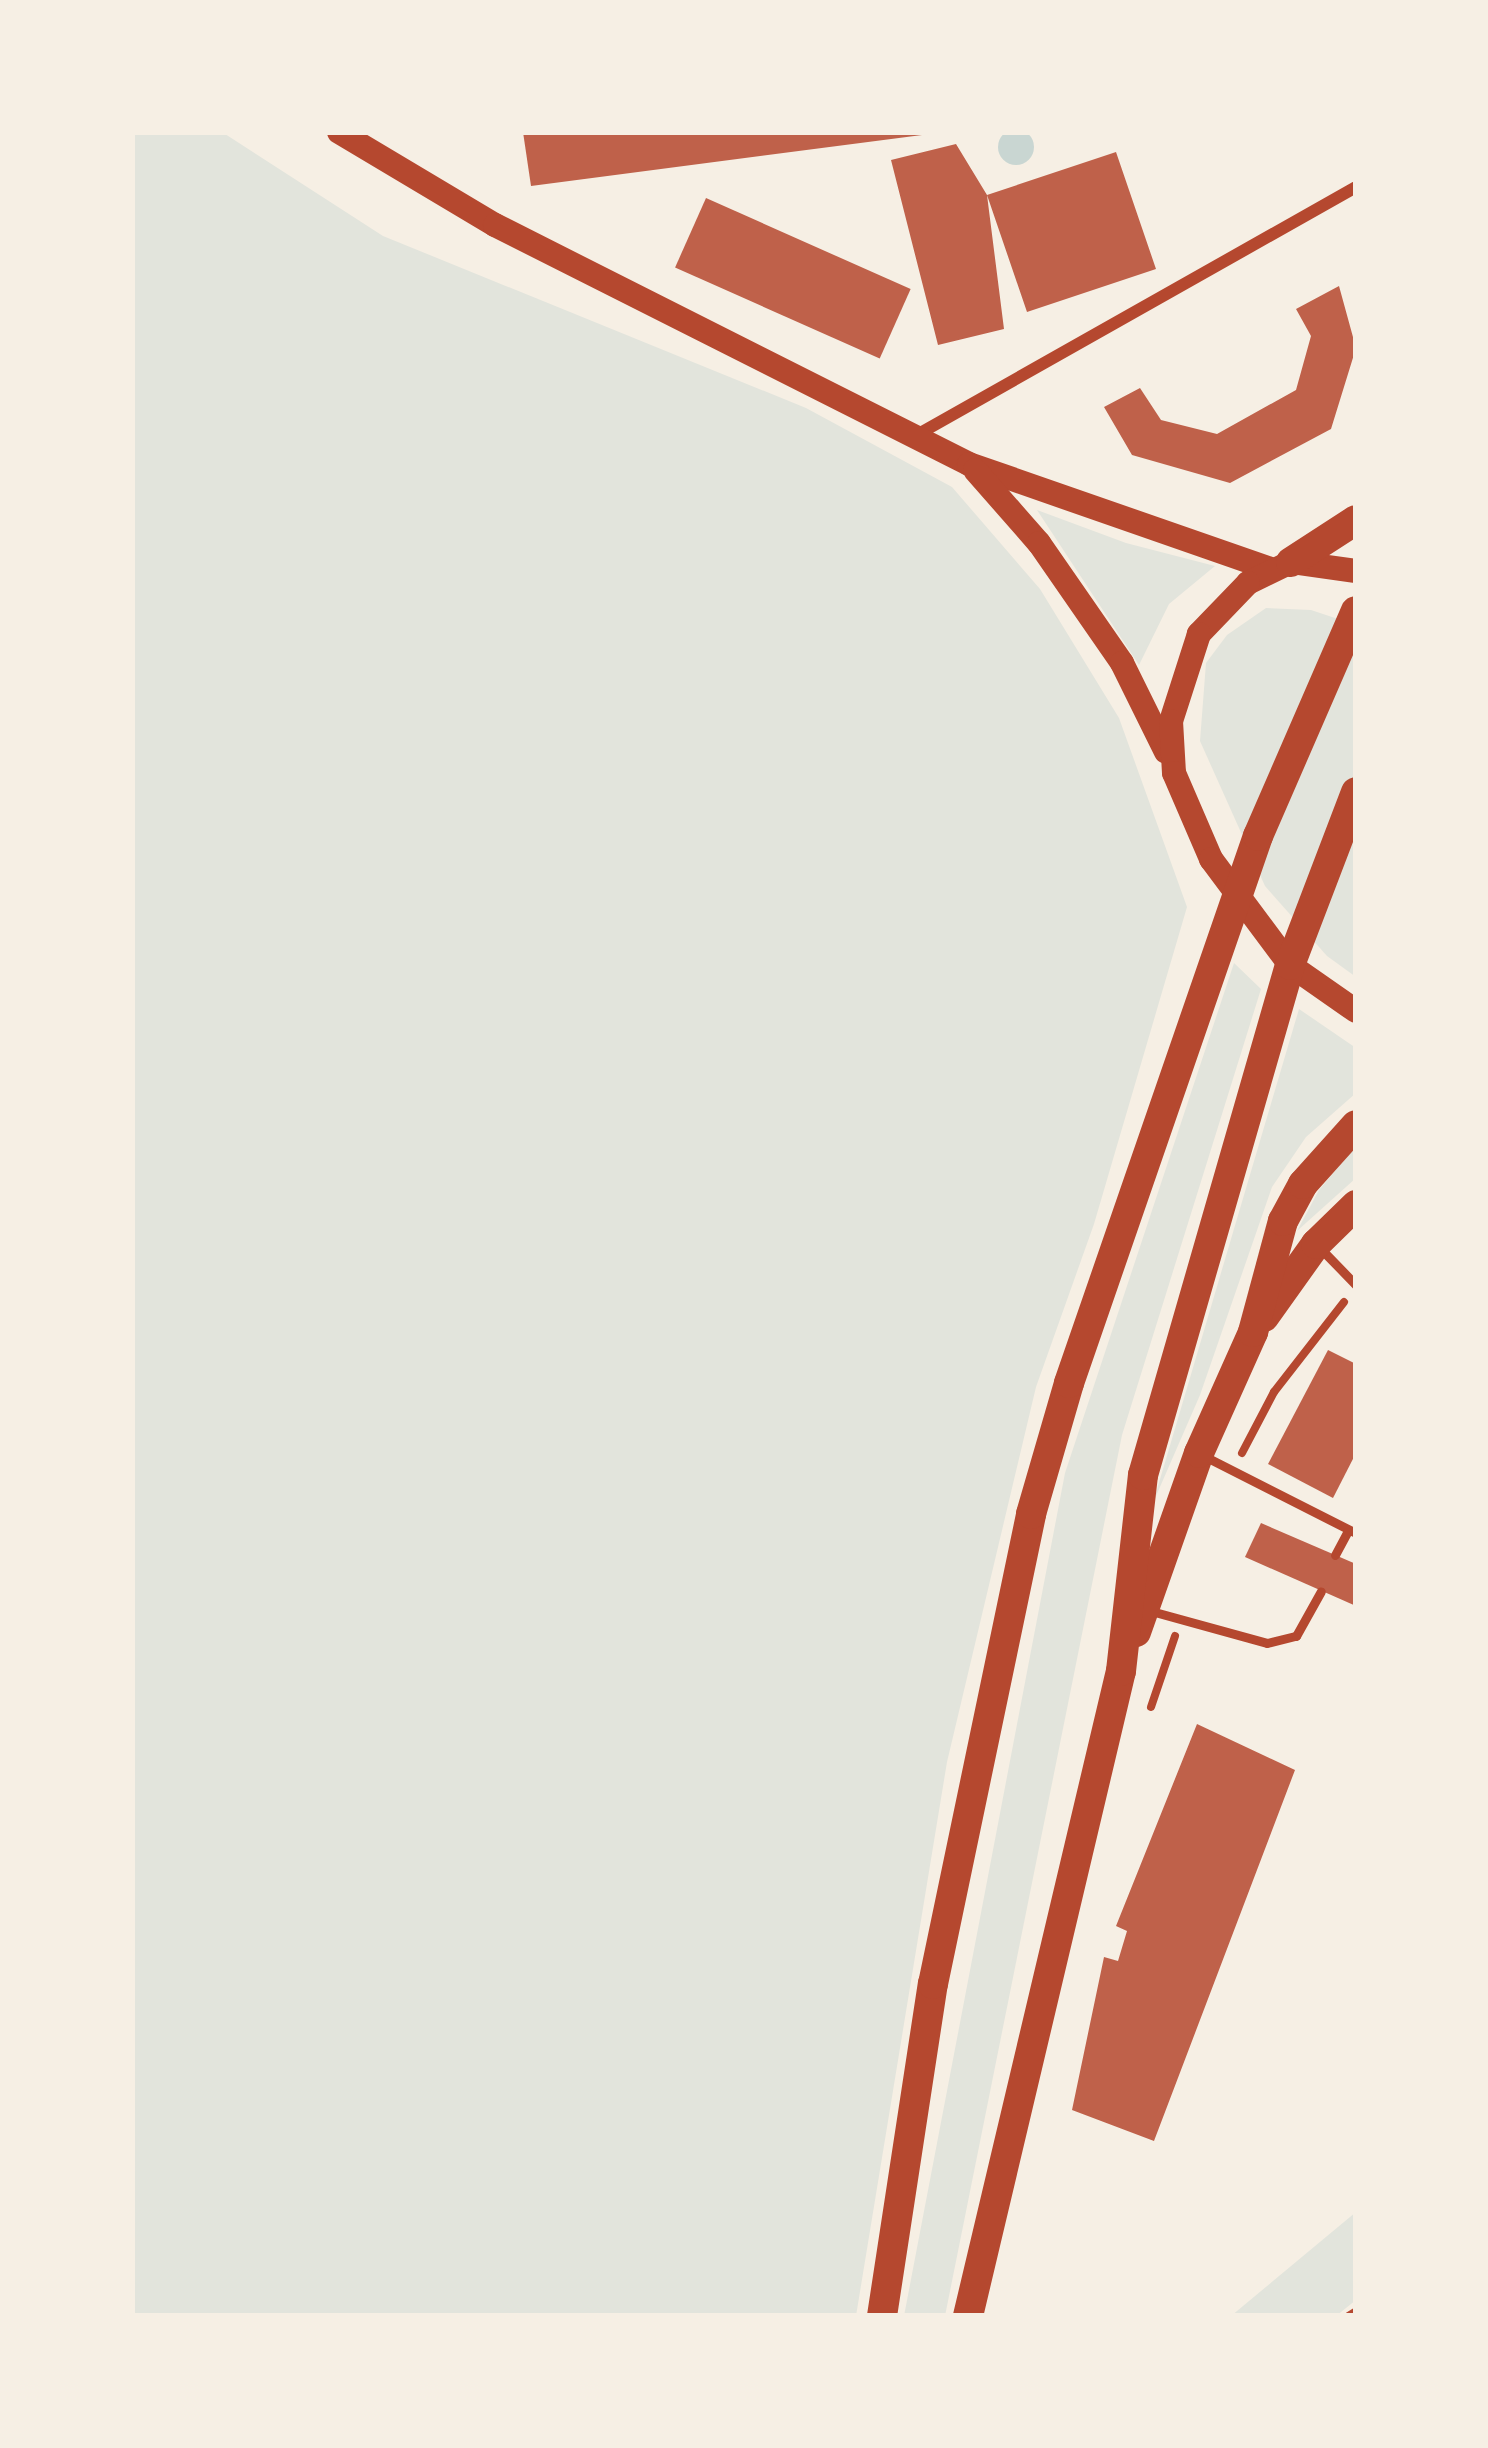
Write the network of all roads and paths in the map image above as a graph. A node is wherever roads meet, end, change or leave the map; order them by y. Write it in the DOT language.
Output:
graph roads {
  1 [pos="339,132"];
  2 [pos="1356,187"];
  3 [pos="915,436"];
  4 [pos="969,464"];
  5 [pos="1356,520"];
  6 [pos="1280,565"];
  7 [pos="1356,571"];
  8 [pos="1356,611"];
  9 [pos="1174,772"];
  10 [pos="1356,792"];
  11 [pos="1237,897"];
  12 [pos="1290,964"];
  13 [pos="1356,1011"];
  14 [pos="1356,1125"];
  15 [pos="1356,1205"];
  16 [pos="1316,1244"];
  17 [pos="1356,1286"];
  18 [pos="1253,1332"];
  19 [pos="1199,1453"];
  20 [pos="1232,1472"];
  21 [pos="1352,1533"];
  22 [pos="1335,1555"];
  23 [pos="1321,1591"];
  24 [pos="1145,1609"];
  25 [pos="1181,1620"];
  26 [pos="1120,1671"];
  27 [pos="1147,1718"];
  28 [pos="1356,2311"];
  29 [pos="882,2316"];
  30 [pos="968,2316"];
  31 [pos="1348,2316"];
  1 -- 3 [label="main road"];
  2 -- 3 [label="street"];
  3 -- 4 [label="main road"];
  4 -- 6 [label="main road"];
  4 -- 9 [label="main road"];
  5 -- 6 [label="main road"];
  6 -- 7 [label="main road"];
  6 -- 9 [label="main road"];
  8 -- 11 [label="main road"];
  9 -- 11 [label="main road"];
  10 -- 12 [label="main road"];
  11 -- 12 [label="main road"];
  11 -- 29 [label="main road"];
  12 -- 13 [label="main road"];
  12 -- 26 [label="main road"];
  14 -- 18 [label="main road"];
  15 -- 16 [label="main road"];
  16 -- 17 [label="lane"];
  16 -- 18 [label="main road"];
  17 -- 20 [label="path"];
  18 -- 19 [label="main road"];
  19 -- 20 [label="lane"];
  19 -- 24 [label="main road"];
  20 -- 21 [label="lane"];
  21 -- 22 [label="lane"];
  23 -- 25 [label="lane"];
  24 -- 25 [label="lane"];
  24 -- 26 [label="main road"];
  25 -- 27 [label="path"];
  26 -- 30 [label="main road"];
  28 -- 31 [label="lane"];
}
